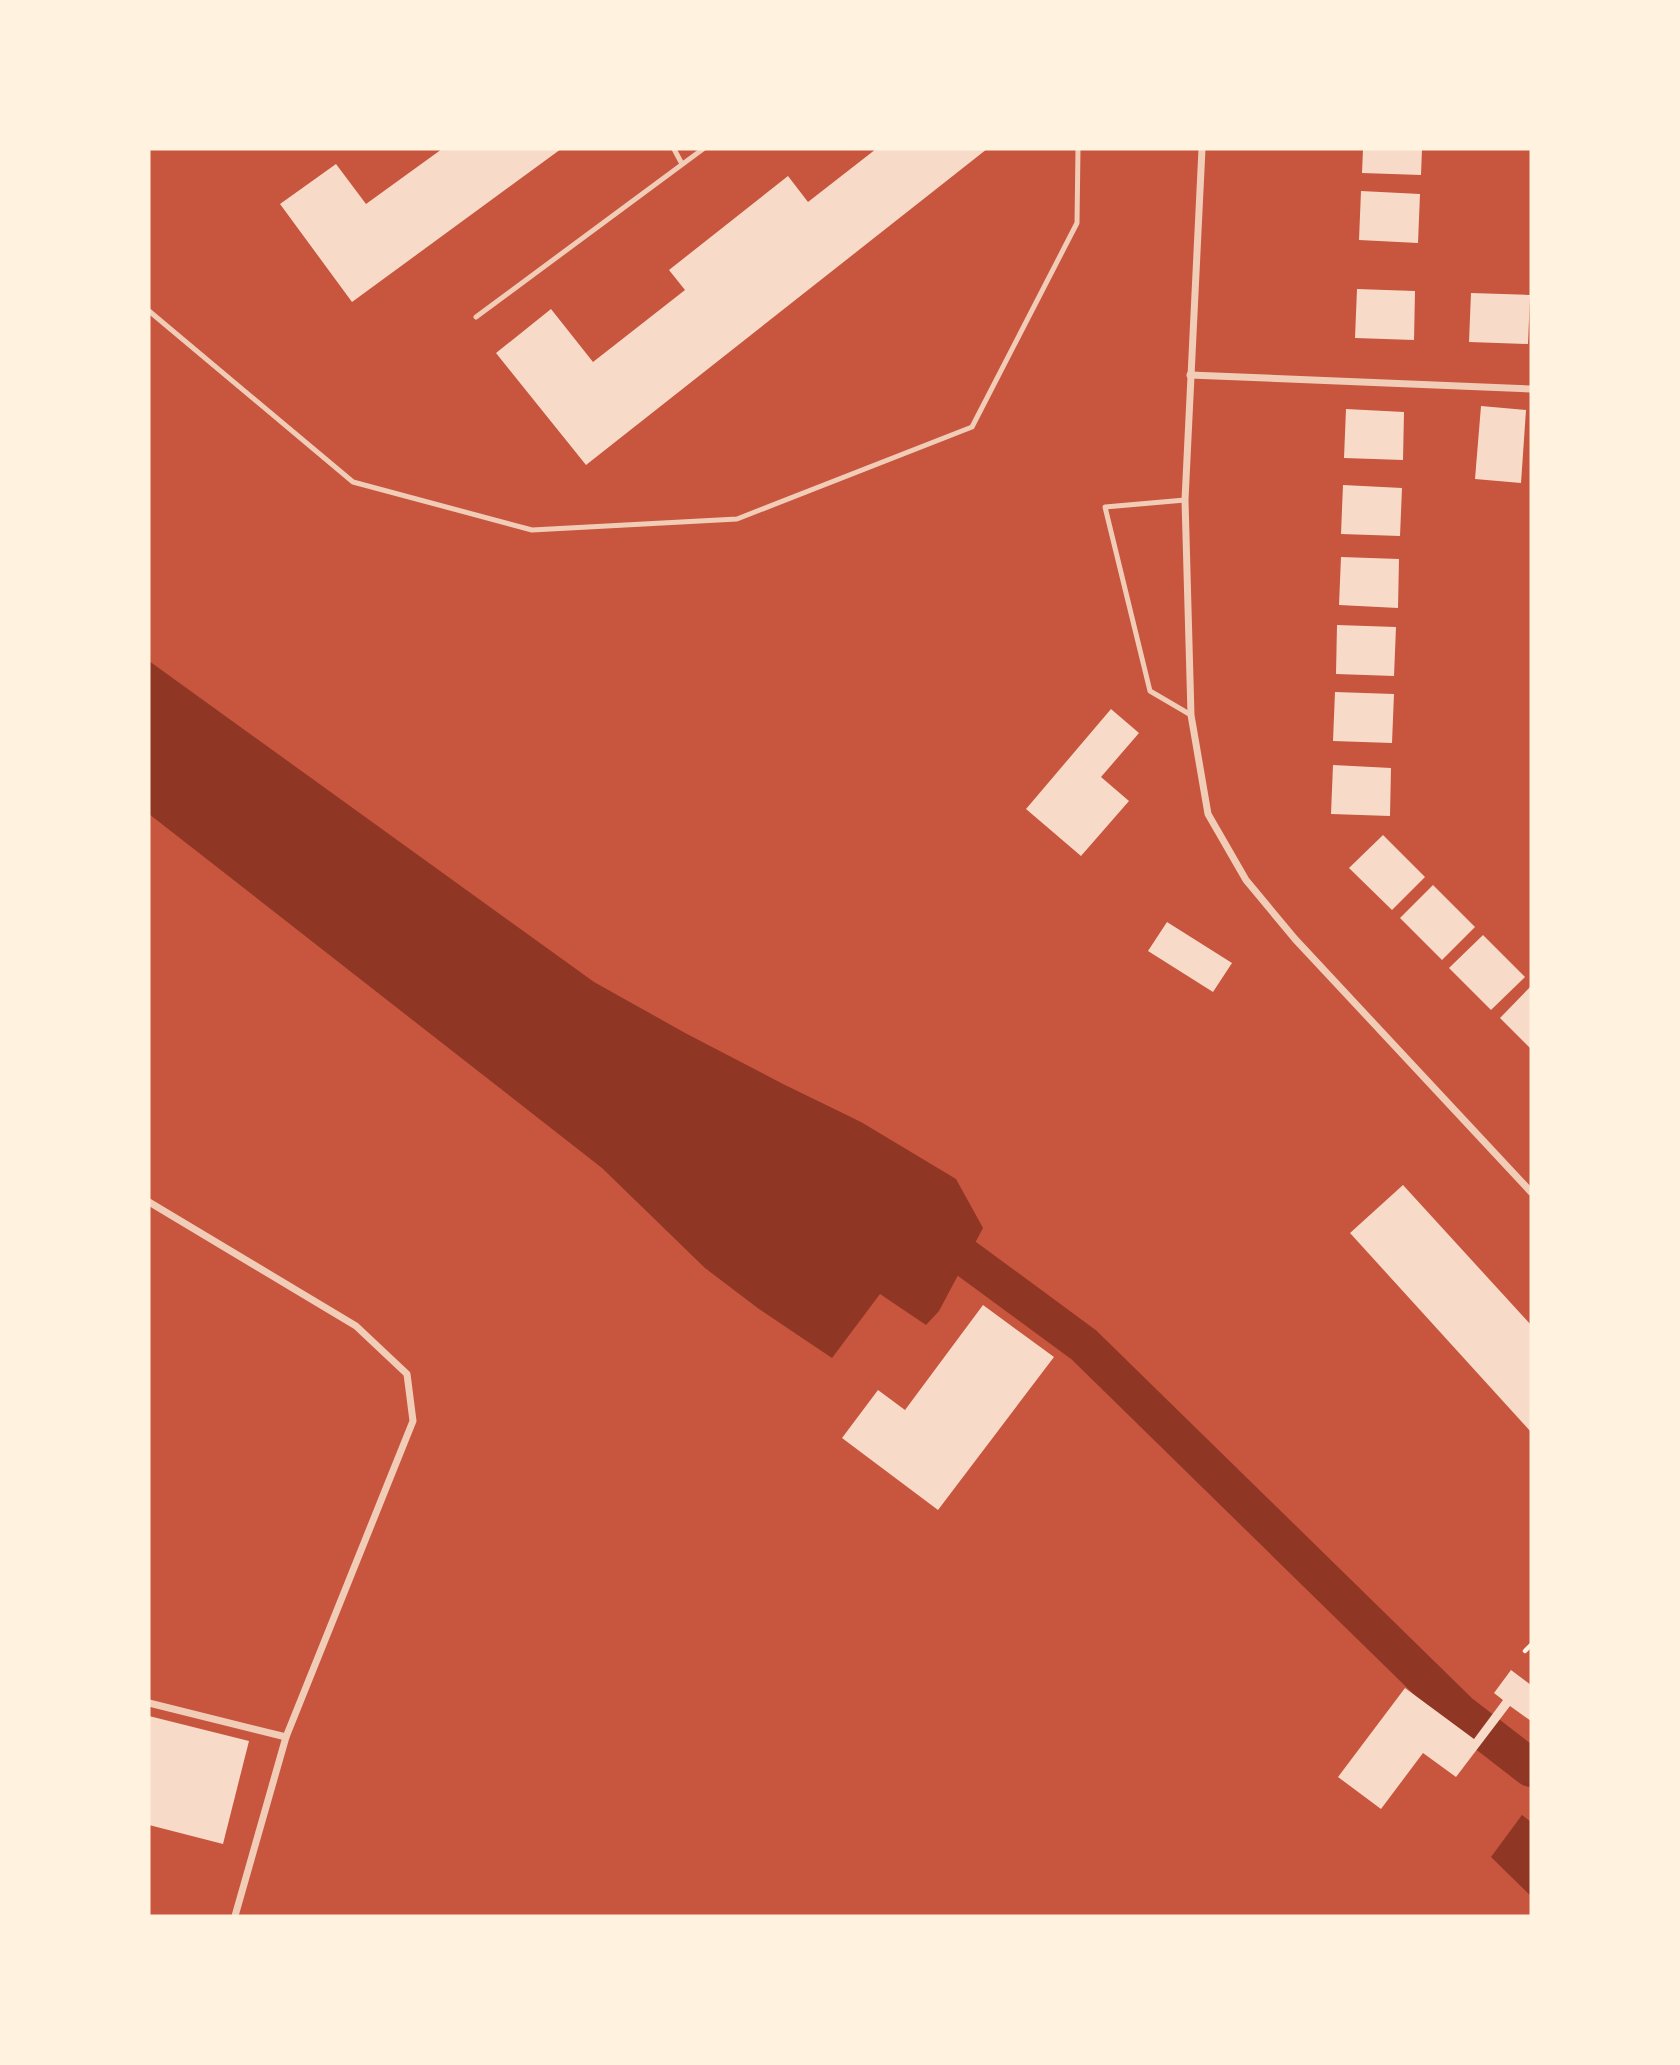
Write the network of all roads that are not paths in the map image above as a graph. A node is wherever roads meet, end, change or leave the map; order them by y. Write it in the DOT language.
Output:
graph roads {
  1 [pos="674,149"];
  2 [pos="703,149"];
  3 [pos="1078,149"];
  4 [pos="1202,149"];
  5 [pos="682,164"];
  6 [pos="149,311"];
  7 [pos="476,317"];
  8 [pos="1190,374"];
  9 [pos="1531,389"];
  10 [pos="1185,500"];
  11 [pos="1191,716"];
  12 [pos="1531,1192"];
  13 [pos="149,1202"];
  14 [pos="149,1703"];
  15 [pos="286,1737"];
  16 [pos="235,1916"];
  1 -- 5 [label="lane"];
  2 -- 5 [label="lane"];
  3 -- 6 [label="lane"];
  4 -- 8 [label="street"];
  5 -- 7 [label="lane"];
  8 -- 9 [label="street"];
  8 -- 10 [label="street"];
  10 -- 11 [label="street"];
  10 -- 11 [label="lane"];
  11 -- 12 [label="street"];
  13 -- 15 [label="street"];
  14 -- 15 [label="street"];
  15 -- 16 [label="street"];
}
